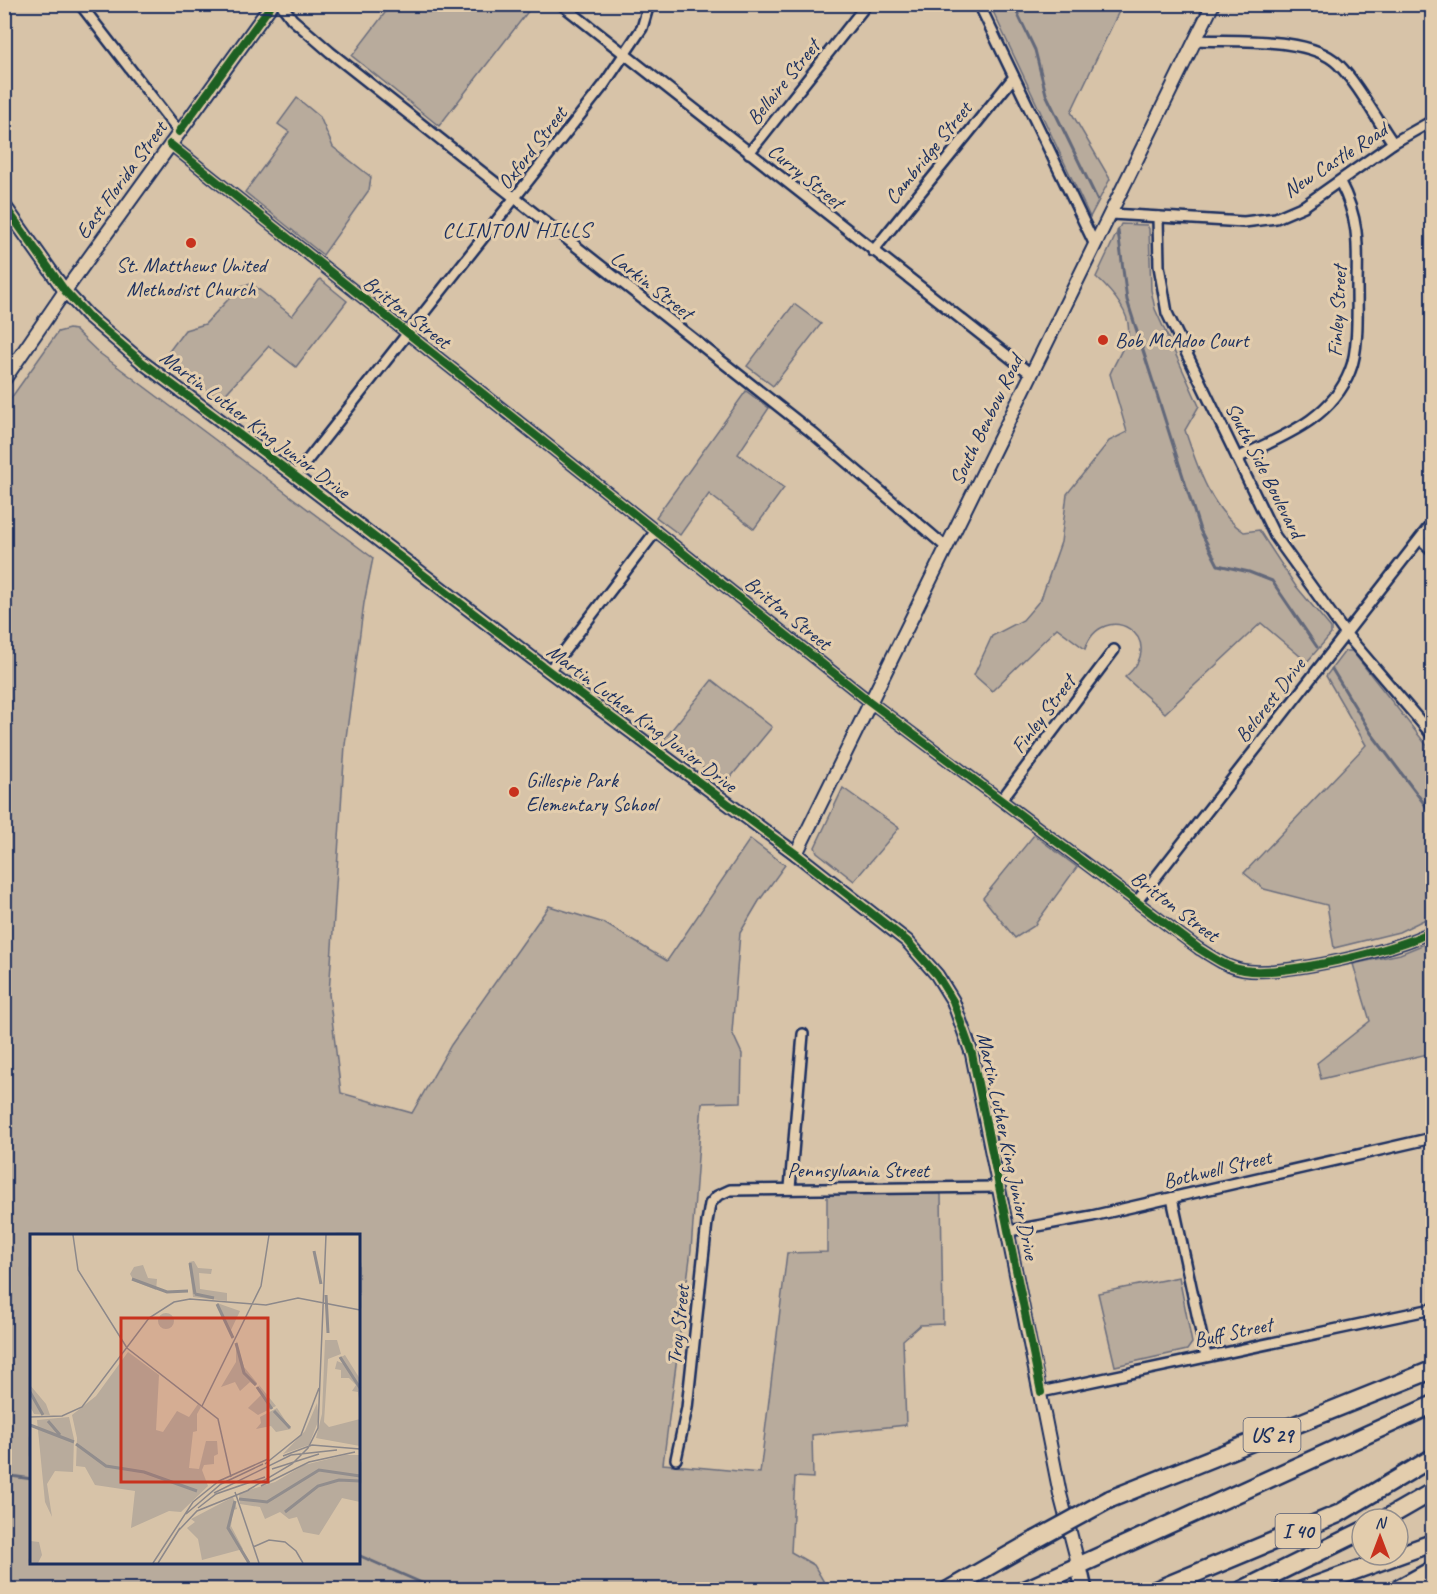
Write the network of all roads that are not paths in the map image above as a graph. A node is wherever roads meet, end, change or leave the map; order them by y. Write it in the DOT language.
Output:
graph roads {
  1 [pos="80,4"];
  2 [pos="272,4"];
  3 [pos="281,4"];
  4 [pos="561,4"];
  5 [pos="649,4"];
  6 [pos="867,4"];
  7 [pos="979,4"];
  8 [pos="1213,4"];
  9 [pos="1196,40"];
  10 [pos="625,56"];
  11 [pos="1012,78"];
  12 [pos="1432,121"];
  13 [pos="178,132"];
  14 [pos="170,144"];
  15 [pos="1393,144"];
  16 [pos="749,153"];
  17 [pos="1340,182"];
  18 [pos="514,200"];
  19 [pos="4,205"];
  20 [pos="1111,214"];
  21 [pos="1158,217"];
  22 [pos="1095,245"];
  23 [pos="873,251"];
  24 [pos="64,291"];
  25 [pos="406,335"];
  26 [pos="1031,374"];
  27 [pos="4,380"];
  28 [pos="1237,458"];
  29 [pos="296,476"];
  30 [pos="1432,523"];
  31 [pos="656,531"];
  32 [pos="1420,539"];
  33 [pos="946,547"];
  34 [pos="1432,550"];
  35 [pos="1345,633"];
  36 [pos="1114,650"];
  37 [pos="549,671"];
  38 [pos="869,701"];
  39 [pos="1432,735"];
  40 [pos="1002,799"];
  41 [pos="796,854"];
  42 [pos="1138,900"];
  43 [pos="1432,931"];
  44 [pos="803,1034"];
  45 [pos="1432,1138"];
  46 [pos="999,1187"];
  47 [pos="790,1188"];
  48 [pos="717,1196"];
  49 [pos="1173,1198"];
  50 [pos="1009,1231"];
  51 [pos="1432,1309"];
  52 [pos="1206,1356"];
  53 [pos="1432,1370"];
  54 [pos="1041,1392"];
  55 [pos="1432,1404"];
  56 [pos="1432,1458"];
  57 [pos="676,1459"];
  58 [pos="1432,1492"];
  59 [pos="1406,1507"];
  60 [pos="1350,1536"];
  61 [pos="1432,1543"];
  62 [pos="1078,1563"];
  63 [pos="1432,1569"];
  64 [pos="948,1590"];
  65 [pos="1025,1590"];
  66 [pos="1084,1590"];
  67 [pos="1156,1590"];
  68 [pos="1242,1590"];
  69 [pos="1302,1590"];
  70 [pos="1396,1590"];
  1 -- 13 [label="street"];
  2 -- 13 [label="main road, East Florida Street"];
  3 -- 18 [label="street, Larkin Street"];
  4 -- 10 [label="street, Curry Street"];
  5 -- 10 [label="street, Oxford Street"];
  6 -- 16 [label="street, Bellaire Street"];
  7 -- 11 [label="street"];
  8 -- 9 [label="main road, South Benbow Road"];
  9 -- 15 [label="street"];
  9 -- 20 [label="main road, South Benbow Road"];
  10 -- 16 [label="street, Curry Street"];
  10 -- 18 [label="street, Oxford Street"];
  11 -- 22 [label="street"];
  11 -- 23 [label="street, Cambridge Street"];
  12 -- 15 [label="street, New Castle Road"];
  13 -- 14 [label="main road, East Florida Street"];
  14 -- 24 [label="main road, East Florida Street"];
  14 -- 25 [label="street, Britton Street"];
  15 -- 17 [label="street, New Castle Road"];
  16 -- 23 [label="street, Curry Street"];
  17 -- 21 [label="street, New Castle Road"];
  17 -- 28 [label="street, Finley Street"];
  18 -- 25 [label="street, Oxford Street"];
  18 -- 33 [label="street, Larkin Street"];
  19 -- 24 [label="main road, Martin Luther King Junior Drive"];
  20 -- 21 [label="street, New Castle Road"];
  20 -- 22 [label="main road, South Benbow Road"];
  21 -- 28 [label="street, South Side Boulevard"];
  22 -- 26 [label="main road, South Benbow Road"];
  23 -- 26 [label="street, Curry Street"];
  24 -- 27 [label="main road, East Florida Street"];
  24 -- 29 [label="main road, Martin Luther King Junior Drive"];
  25 -- 29 [label="street, Oxford Street"];
  25 -- 31 [label="street, Britton Street"];
  26 -- 33 [label="main road, South Benbow Road"];
  28 -- 35 [label="street, South Side Boulevard"];
  29 -- 37 [label="main road, Martin Luther King Junior Drive"];
  30 -- 32 [label="street, Belcrest Drive"];
  31 -- 37 [label="street"];
  31 -- 38 [label="street, Britton Street"];
  32 -- 34 [label="street"];
  32 -- 35 [label="street, Belcrest Drive"];
  33 -- 38 [label="main road, South Benbow Road"];
  35 -- 39 [label="street, South Side Boulevard"];
  35 -- 42 [label="street, Belcrest Drive"];
  36 -- 40 [label="street, Finley Street"];
  37 -- 41 [label="main road, Martin Luther King Junior Drive"];
  38 -- 40 [label="street, Britton Street"];
  38 -- 41 [label="main road, South Benbow Road"];
  40 -- 42 [label="street, Britton Street"];
  41 -- 46 [label="main road, Martin Luther King Junior Drive"];
  42 -- 43 [label="street, Britton Street"];
  44 -- 47 [label="street"];
  45 -- 49 [label="street, Bothwell Street"];
  46 -- 47 [label="street, Pennsylvania Street"];
  46 -- 50 [label="main road, Martin Luther King Junior Drive"];
  47 -- 48 [label="street, Pennsylvania Street"];
  48 -- 57 [label="street, Troy Street"];
  49 -- 50 [label="street, Bothwell Street"];
  49 -- 52 [label="street"];
  50 -- 54 [label="main road, Martin Luther King Junior Drive"];
  51 -- 52 [label="street, Buff Street"];
  52 -- 54 [label="street, Buff Street"];
  53 -- 64 [label="highway, US 29, bridge"];
  54 -- 62 [label="main road, Martin Luther King Junior Drive"];
  55 -- 62 [label="highway"];
  56 -- 67 [label="highway, I 40"];
  58 -- 59 [label="highway"];
  60 -- 68 [label="highway, I 40"];
  61 -- 69 [label="highway"];
  62 -- 65 [label="highway"];
  62 -- 66 [label="highway, Martin Luther King Junior Drive"];
  63 -- 70 [label="highway"];
}
